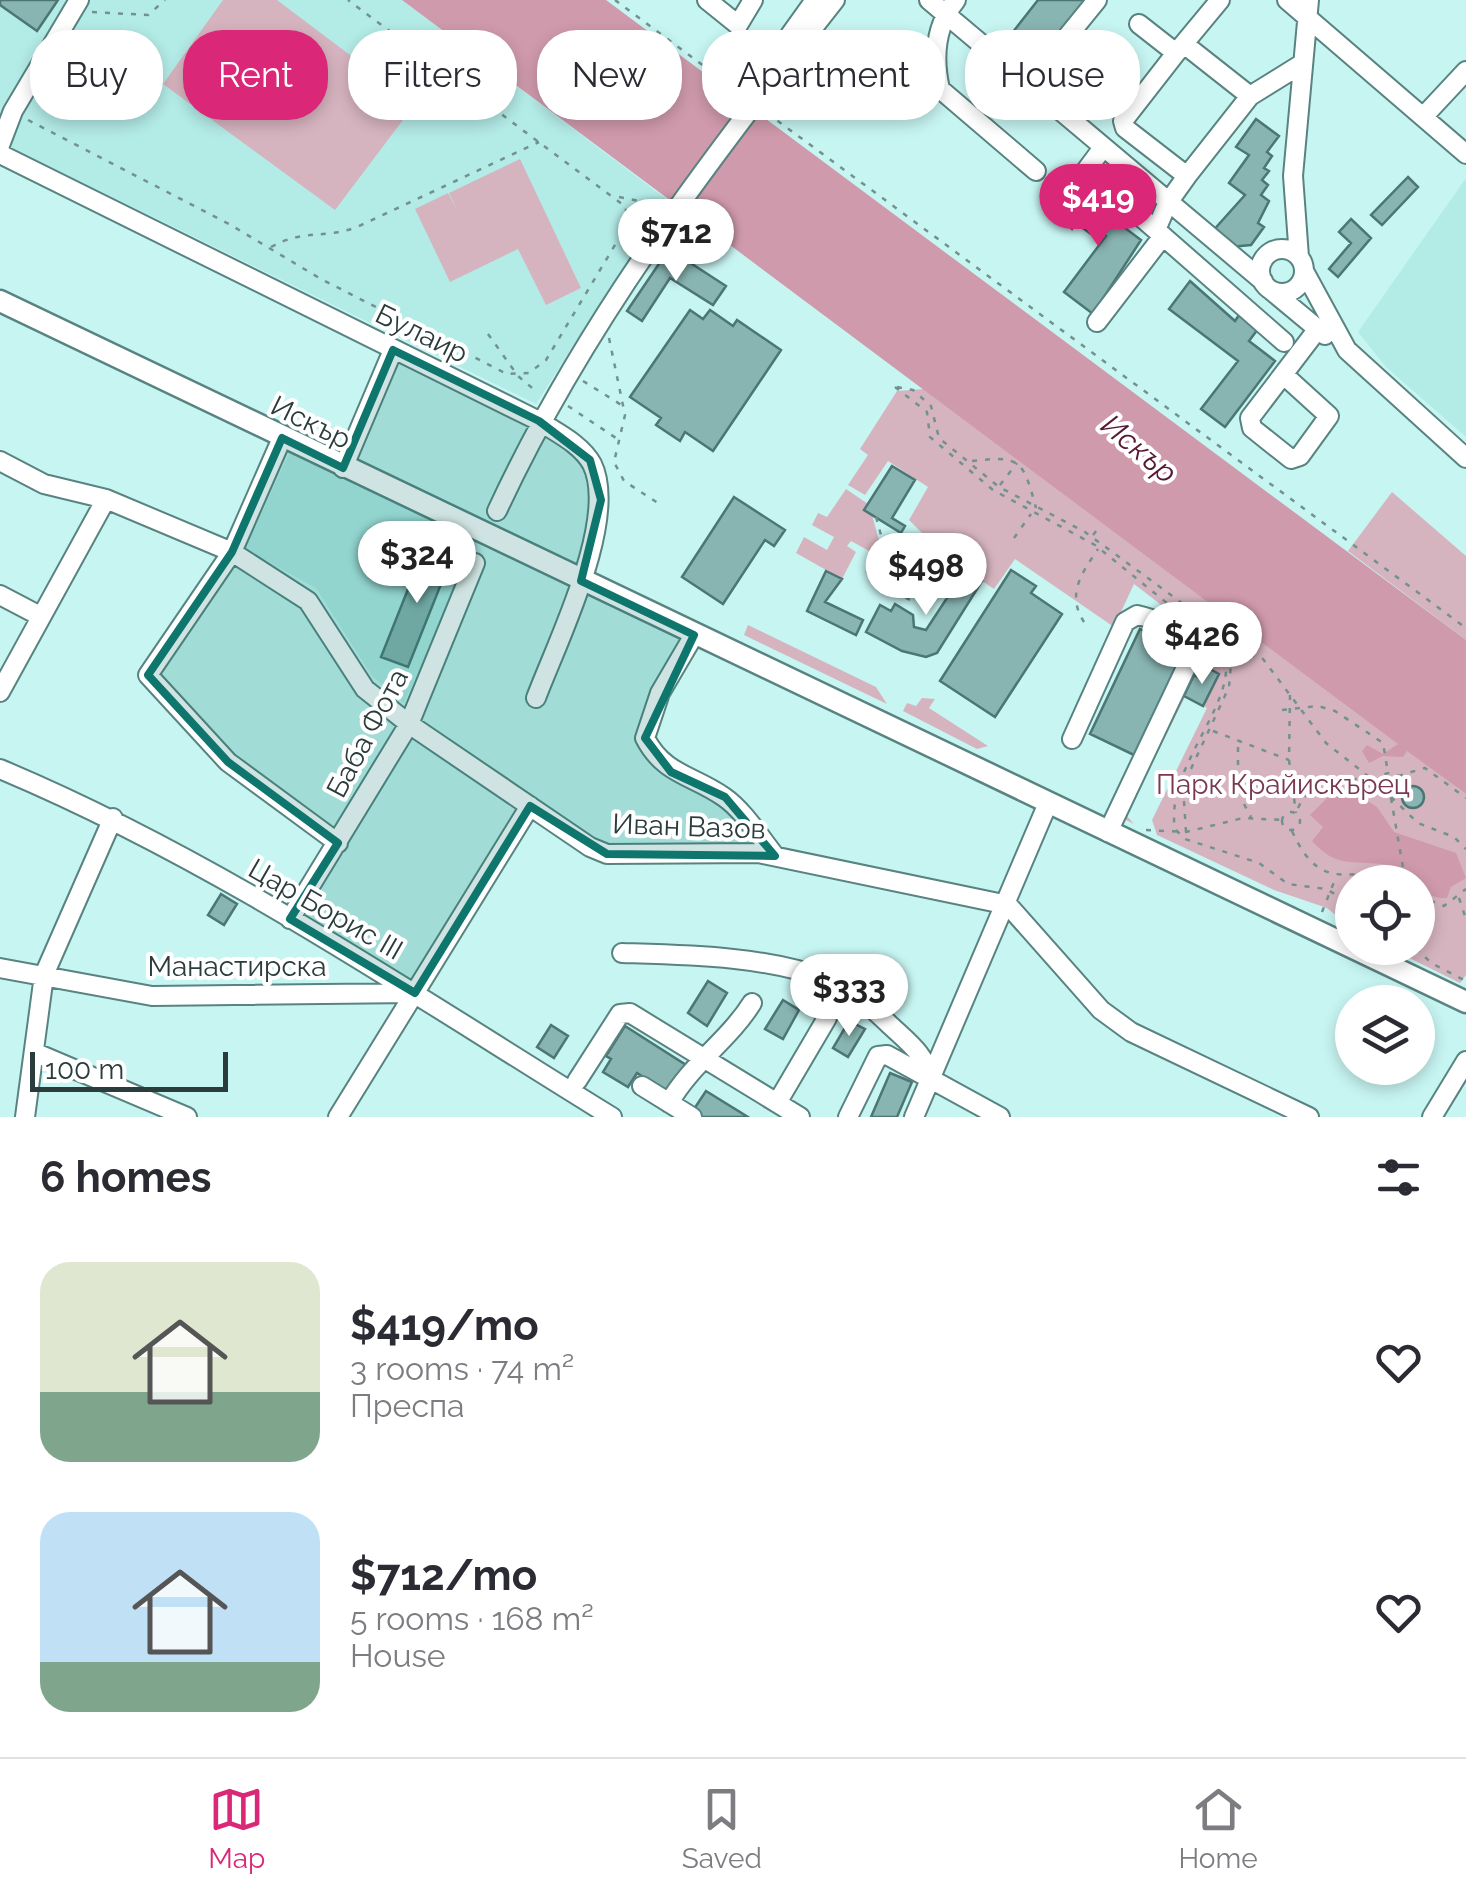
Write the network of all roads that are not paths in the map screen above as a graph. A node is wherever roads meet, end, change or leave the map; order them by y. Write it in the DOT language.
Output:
graph roads {
  1 [pos="707,0"];
  2 [pos="752,0"];
  3 [pos="815,0"];
  4 [pos="835,0"];
  5 [pos="929,0"];
  6 [pos="1096,0"];
  7 [pos="1220,0"];
  8 [pos="1287,0"];
  9 [pos="1325,0"];
  10 [pos="77,5"];
  11 [pos="950,7"];
  12 [pos="1308,9"];
  13 [pos="1139,24"];
  14 [pos="794,30"];
  15 [pos="973,30"];
  16 [pos="1072,30"];
  17 [pos="1180,49"];
  18 [pos="1300,65"];
  19 [pos="1466,72"];
  20 [pos="945,94"];
  21 [pos="1250,96"];
  22 [pos="1423,117"];
  23 [pos="1068,120"];
  24 [pos="0,145"];
  25 [pos="1102,149"];
  26 [pos="0,154"];
  27 [pos="1466,154"];
  28 [pos="1036,171"];
  29 [pos="1187,176"];
  30 [pos="1103,184"];
  31 [pos="1166,204"];
  32 [pos="1058,208"];
  33 [pos="1292,214"];
  34 [pos="1160,233"];
  35 [pos="1236,257"];
  36 [pos="1266,257"];
  37 [pos="1301,264"];
  38 [pos="1266,285"];
  39 [pos="0,301"];
  40 [pos="1097,322"];
  41 [pos="1318,330"];
  42 [pos="1284,342"];
  43 [pos="393,350"];
  44 [pos="1346,350"];
  45 [pos="1284,376"];
  46 [pos="539,421"];
  47 [pos="282,438"];
  48 [pos="1466,458"];
  49 [pos="0,461"];
  50 [pos="343,468"];
  51 [pos="106,499"];
  52 [pos="497,512"];
  53 [pos="232,552"];
  54 [pos="474,563"];
  55 [pos="580,582"];
  56 [pos="0,595"];
  57 [pos="40,616"];
  58 [pos="694,635"];
  59 [pos="0,692"];
  60 [pos="536,698"];
  61 [pos="409,724"];
  62 [pos="1072,739"];
  63 [pos="0,770"];
  64 [pos="1048,804"];
  65 [pos="530,806"];
  66 [pos="114,818"];
  67 [pos="1108,832"];
  68 [pos="338,843"];
  69 [pos="775,856"];
  70 [pos="1008,905"];
  71 [pos="290,919"];
  72 [pos="622,953"];
  73 [pos="0,968"];
  74 [pos="44,975"];
  75 [pos="416,993"];
  76 [pos="1466,1002"];
  77 [pos="752,1003"];
  78 [pos="827,1018"];
  79 [pos="36,1053"];
  80 [pos="702,1057"];
  81 [pos="1466,1061"];
  82 [pos="930,1080"];
  83 [pos="578,1081"];
  84 [pos="642,1086"];
  85 [pos="1459,1089"];
  86 [pos="670,1103"];
  87 [pos="790,1112"];
  88 [pos="25,1117"];
  89 [pos="187,1117"];
  90 [pos="338,1117"];
  91 [pos="612,1117"];
  92 [pos="692,1117"];
  93 [pos="848,1117"];
  94 [pos="914,1117"];
  95 [pos="1000,1117"];
  96 [pos="1309,1117"];
  97 [pos="1432,1117"];
  1 -- 2 [label="street"];
  3 -- 14 [label="street"];
  4 -- 46 [label="street"];
  5 -- 11 [label="street"];
  6 -- 16 [label="street"];
  7 -- 17 [label="street"];
  8 -- 12 [label="street"];
  9 -- 12 [label="street"];
  10 -- 24 [label="street"];
  11 -- 15 [label="street"];
  12 -- 18 [label="street"];
  12 -- 22 [label="street"];
  13 -- 17 [label="street"];
  17 -- 21 [label="street"];
  17 -- 29 [label="street"];
  18 -- 21 [label="street"];
  18 -- 33 [label="street"];
  19 -- 22 [label="street"];
  20 -- 28 [label="street"];
  21 -- 29 [label="street"];
  22 -- 27 [label="street"];
  23 -- 25 [label="street"];
  25 -- 31 [label="street"];
  25 -- 32 [label="street"];
  26 -- 43 [label="street, Булаир"];
  29 -- 31 [label="street"];
  30 -- 34 [label="street"];
  31 -- 34 [label="street"];
  31 -- 35 [label="street"];
  33 -- 36 [label="street"];
  33 -- 37 [label="street"];
  34 -- 40 [label="street"];
  34 -- 42 [label="street"];
  35 -- 36 [label="street"];
  35 -- 38 [label="street"];
  36 -- 37 [label="street"];
  36 -- 38 [label="street"];
  37 -- 38 [label="street"];
  37 -- 44 [label="street"];
  38 -- 41 [label="street"];
  39 -- 47 [label="main road, Искър"];
  41 -- 44 [label="street"];
  41 -- 45 [label="street"];
  43 -- 46 [label="street, Булаир"];
  43 -- 50 [label="street"];
  44 -- 48 [label="street"];
  45 -- 45 [label="street"];
  46 -- 52 [label="street"];
  46 -- 55 [label="street, Булаир"];
  47 -- 50 [label="main road, Искър"];
  47 -- 53 [label="street"];
  49 -- 51 [label="street, Иван Вазов"];
  50 -- 55 [label="main road, Искър"];
  51 -- 53 [label="street, Иван Вазов"];
  51 -- 57 [label="street"];
  53 -- 61 [label="street, Иван Вазов"];
  53 -- 68 [label="street"];
  54 -- 61 [label="street, Баба Фота"];
  55 -- 58 [label="main road, Искър"];
  55 -- 60 [label="street, Булаир"];
  56 -- 57 [label="street"];
  57 -- 59 [label="street"];
  58 -- 64 [label="main road, Искър"];
  58 -- 69 [label="street"];
  61 -- 65 [label="street, Иван Вазов"];
  61 -- 68 [label="street, Баба Фота"];
  62 -- 67 [label="street"];
  63 -- 66 [label="street, Цар Борис III"];
  64 -- 67 [label="main road, Искър"];
  64 -- 70 [label="street"];
  65 -- 69 [label="street, Иван Вазов"];
  65 -- 75 [label="street"];
  66 -- 71 [label="street, Цар Борис III"];
  66 -- 74 [label="street"];
  67 -- 76 [label="main road, Искър"];
  68 -- 71 [label="street, Баба Фота"];
  69 -- 70 [label="street, Иван Вазов"];
  70 -- 82 [label="street"];
  70 -- 96 [label="street"];
  71 -- 75 [label="street, Цар Борис III"];
  72 -- 82 [label="street"];
  73 -- 74 [label="street, Манастирска"];
  74 -- 75 [label="street, Манастирска"];
  74 -- 79 [label="street"];
  75 -- 90 [label="street"];
  75 -- 91 [label="street, Цар Борис III"];
  77 -- 80 [label="street"];
  78 -- 87 [label="street"];
  79 -- 88 [label="street"];
  79 -- 89 [label="street"];
  80 -- 83 [label="street"];
  80 -- 86 [label="street"];
  80 -- 87 [label="street"];
  81 -- 85 [label="street"];
  82 -- 93 [label="street"];
  82 -- 94 [label="street"];
  82 -- 95 [label="street"];
  84 -- 86 [label="street"];
  85 -- 97 [label="street"];
  86 -- 92 [label="street"];
}
